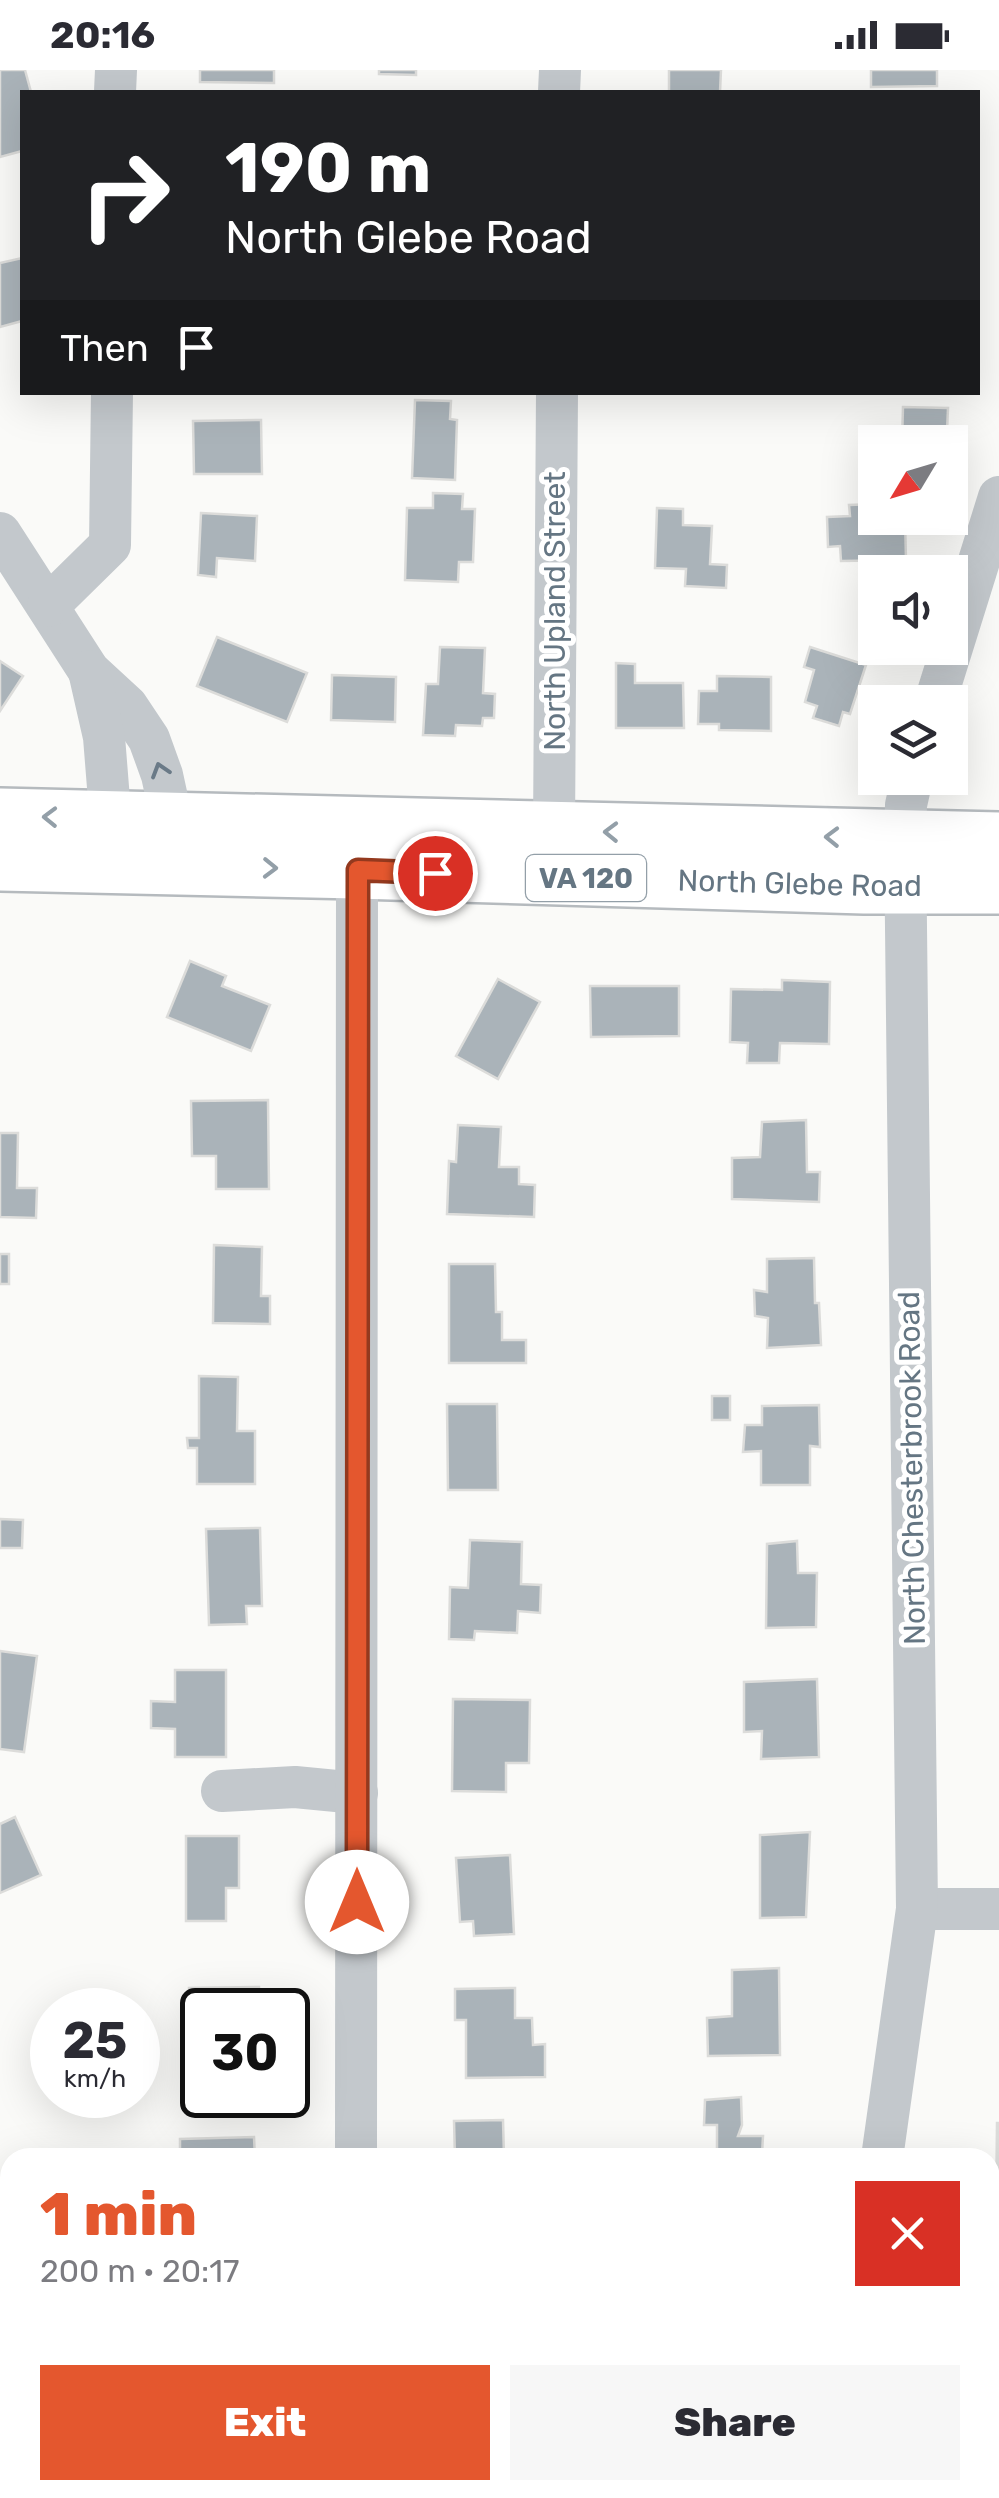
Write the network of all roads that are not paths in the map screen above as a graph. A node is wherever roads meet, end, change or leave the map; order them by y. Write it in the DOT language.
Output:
graph roads {
  1 [pos="112,395"];
  2 [pos="557,395"];
  3 [pos="999,498"];
  4 [pos="0,533"];
  5 [pos="48,606"];
  6 [pos="89,671"];
  7 [pos="940,685"];
  8 [pos="908,795"];
  9 [pos="0,816"];
  10 [pos="554,830"];
  11 [pos="999,840"];
  12 [pos="112,842"];
  13 [pos="171,843"];
  14 [pos="905,862"];
  15 [pos="0,863"];
  16 [pos="358,870"];
  17 [pos="999,886"];
  18 [pos="222,1791"];
  19 [pos="357,1793"];
  20 [pos="917,1909"];
  21 [pos="999,1909"];
  22 [pos="356,2148"];
  23 [pos="883,2148"];
  1 -- 5 [label="street"];
  2 -- 10 [label="street, North Upland Street"];
  3 -- 7 [label="street"];
  4 -- 5 [label="street"];
  5 -- 6 [label="street"];
  6 -- 12 [label="street"];
  13 -- 6 [label="street, one-way"];
  8 -- 14 [label="street, North Chesterbrook Road"];
  12 -- 9 [label="main road, North Glebe Road / VA 120, one-way"];
  10 -- 13 [label="main road, North Glebe Road / VA 120"];
  14 -- 10 [label="main road, North Glebe Road / VA 120, one-way"];
  11 -- 14 [label="main road, North Glebe Road / VA 120"];
  12 -- 13 [label="main road, North Glebe Road / VA 120"];
  12 -- 15 [label="main road, North Glebe Road / VA 120"];
  13 -- 16 [label="main road, North Glebe Road / VA 120, one-way"];
  14 -- 16 [label="main road, North Glebe Road / VA 120"];
  14 -- 17 [label="main road, North Glebe Road / VA 120"];
  14 -- 20 [label="street, North Chesterbrook Road"];
  16 -- 19 [label="street"];
  18 -- 19 [label="street"];
  19 -- 22 [label="street"];
  20 -- 21 [label="street"];
  20 -- 23 [label="street, North Chesterbrook Road"];
}
